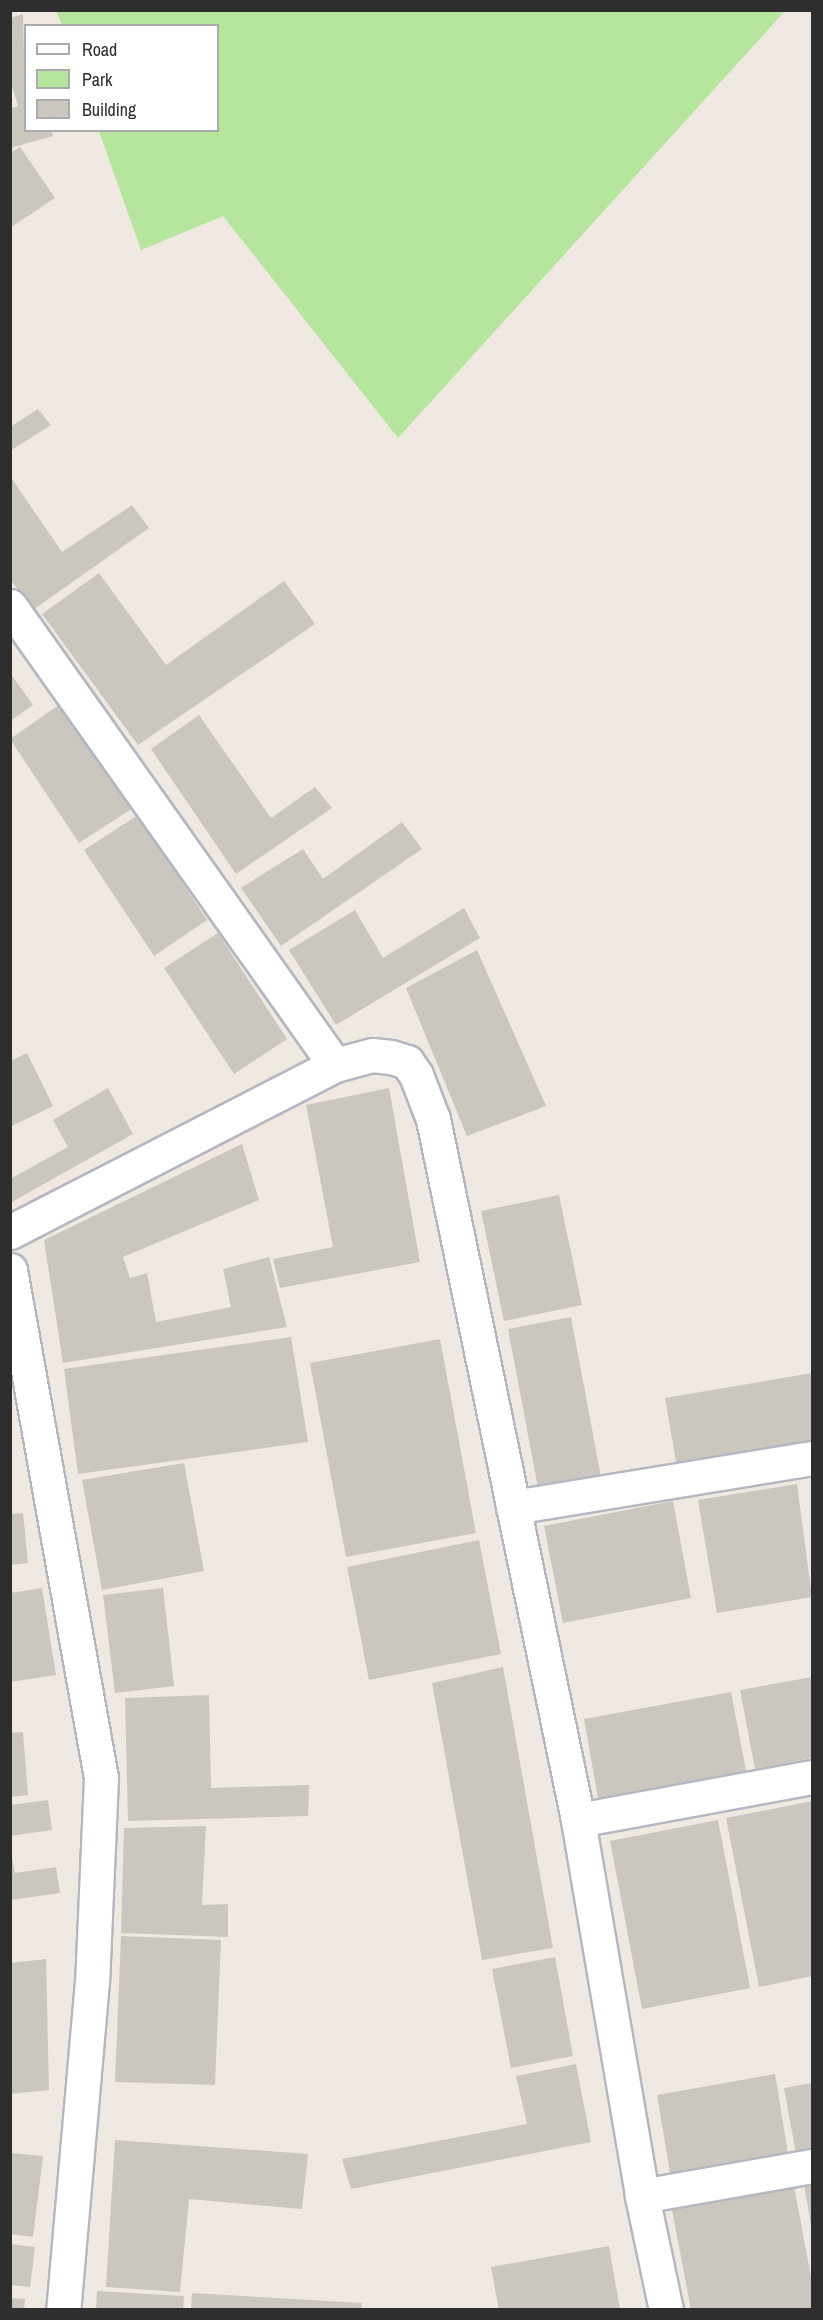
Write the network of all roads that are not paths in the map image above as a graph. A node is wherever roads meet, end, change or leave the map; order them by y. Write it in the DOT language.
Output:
graph roads {
  1 [pos="10,606"];
  2 [pos="335,1065"];
  3 [pos="10,1232"];
  4 [pos="10,1270"];
  5 [pos="813,1458"];
  6 [pos="513,1507"];
  7 [pos="813,1777"];
  8 [pos="578,1820"];
  9 [pos="813,2166"];
  10 [pos="642,2196"];
  11 [pos="63,2310"];
  12 [pos="666,2310"];
  1 -- 2 [label="street"];
  2 -- 3 [label="street"];
  2 -- 6 [label="street"];
  4 -- 11 [label="street"];
  5 -- 6 [label="street"];
  6 -- 8 [label="street"];
  7 -- 8 [label="street"];
  8 -- 10 [label="street"];
  9 -- 10 [label="street"];
  10 -- 12 [label="street"];
}
